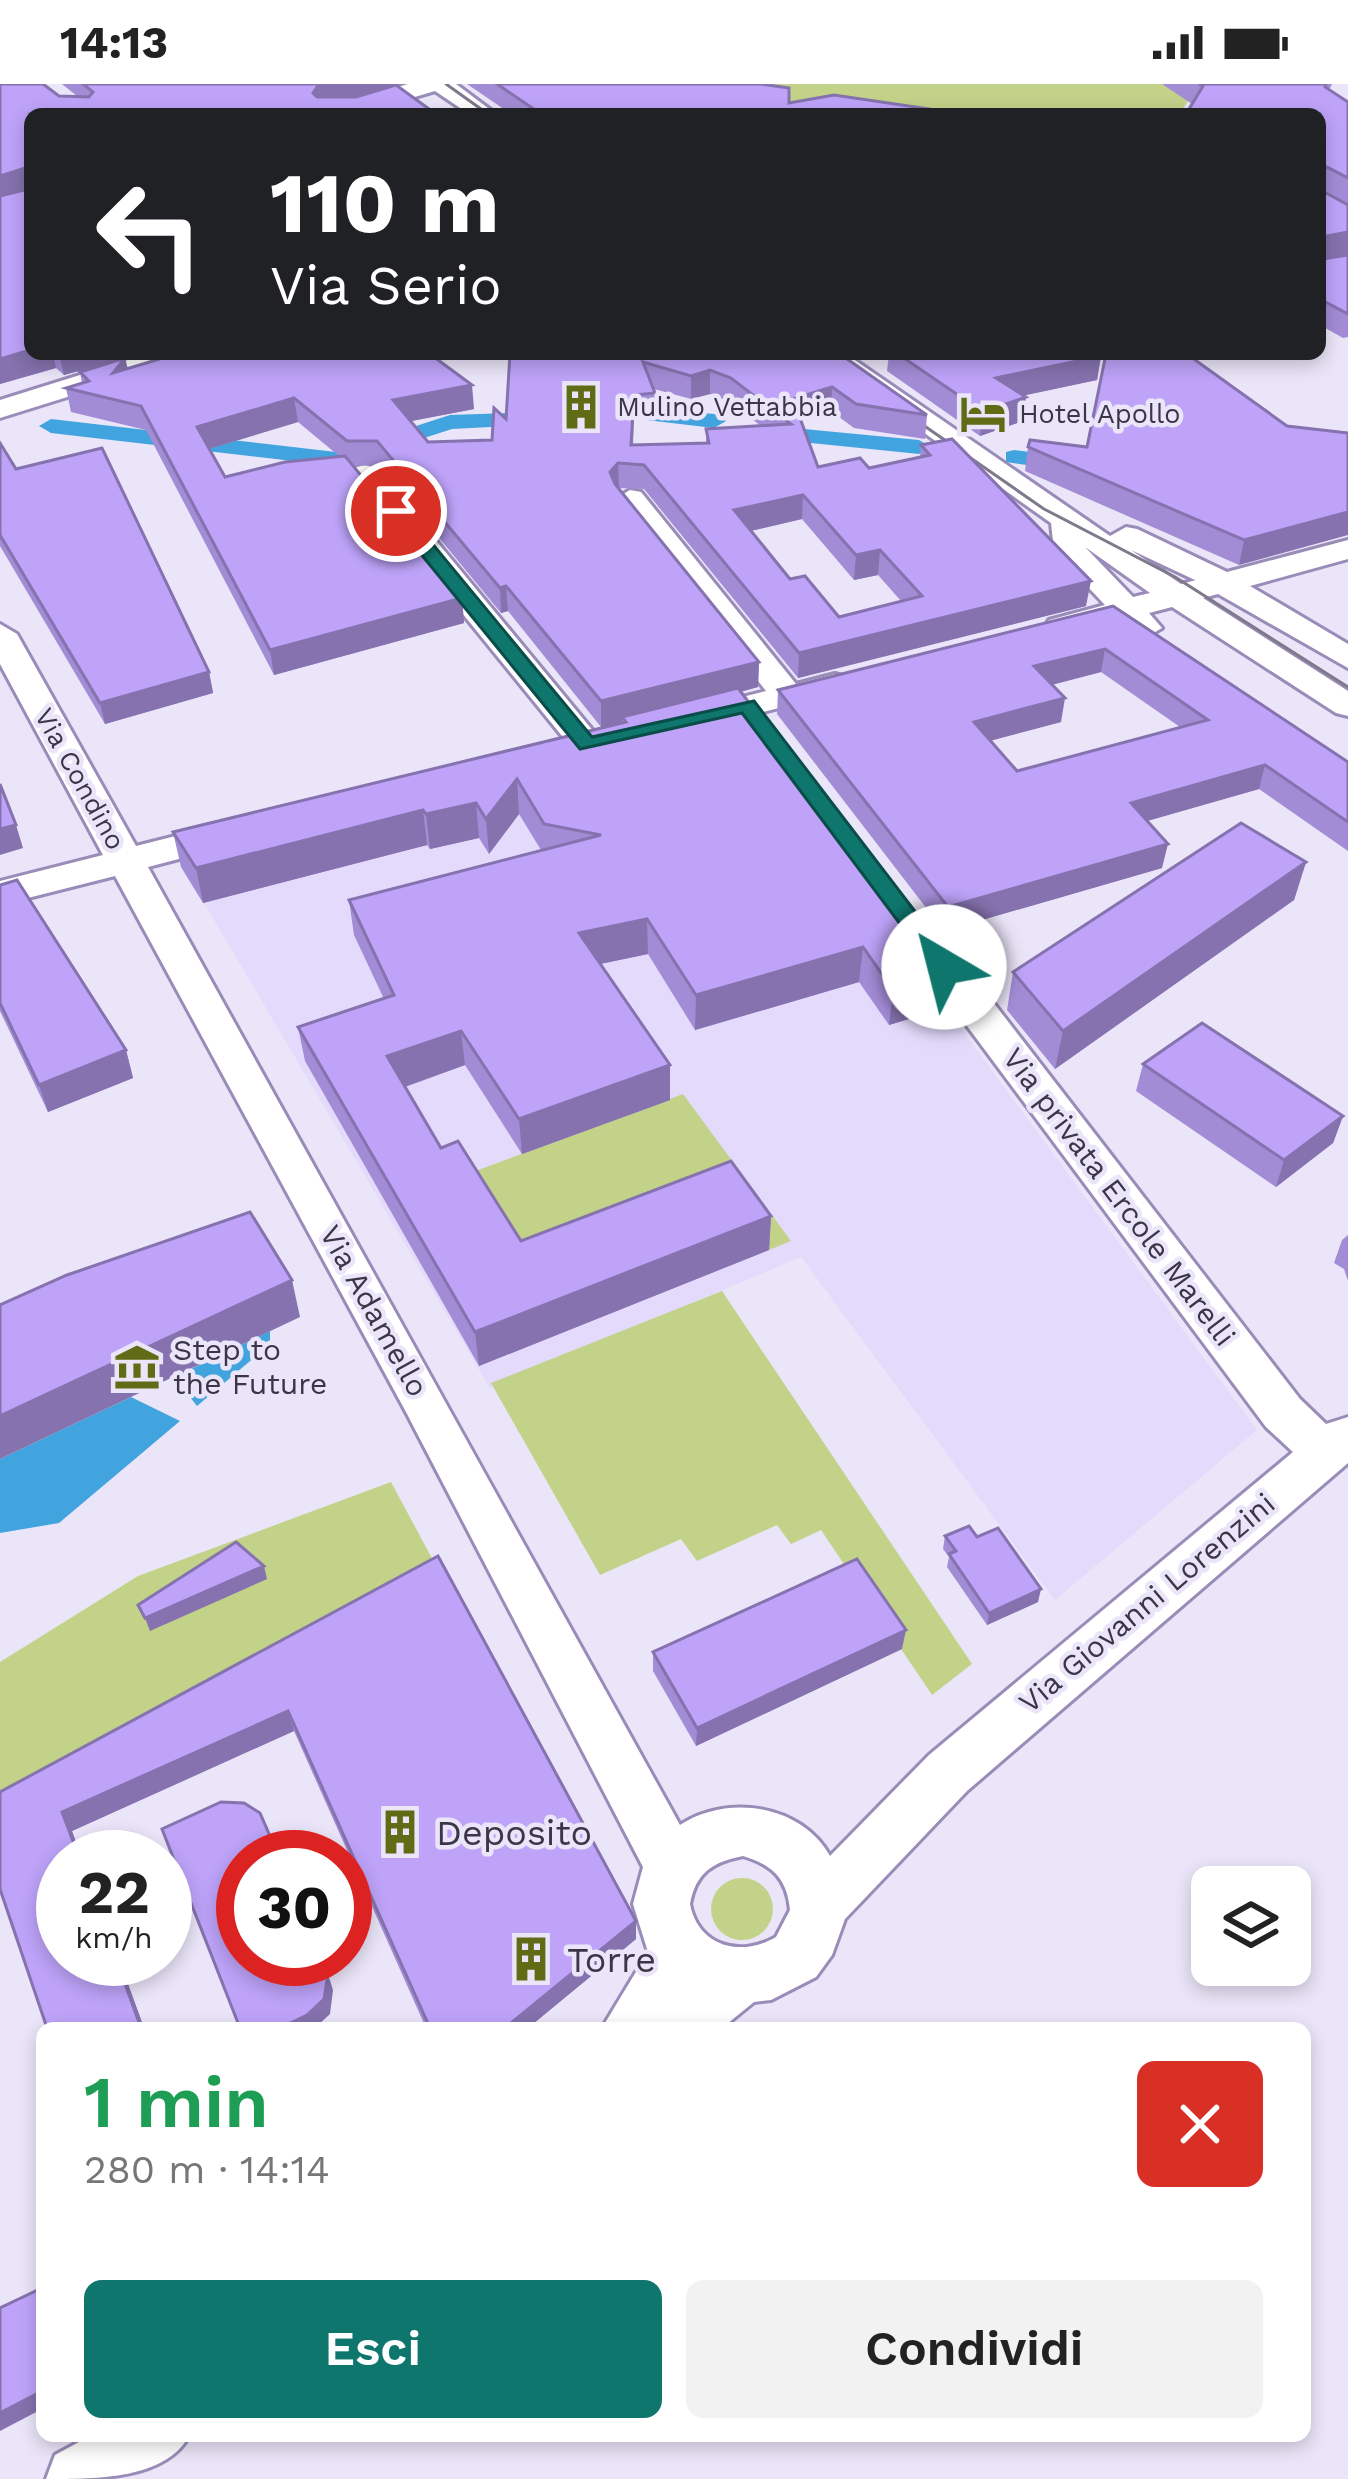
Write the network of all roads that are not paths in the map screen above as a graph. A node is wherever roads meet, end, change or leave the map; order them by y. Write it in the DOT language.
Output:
graph roads {
  1 [pos="437,84"];
  2 [pos="353,108"];
  3 [pos="475,108"];
  4 [pos="156,360"];
  5 [pos="837,361"];
  6 [pos="0,405"];
  7 [pos="365,474"];
  8 [pos="630,499"];
  9 [pos="1066,519"];
  10 [pos="1348,549"];
  11 [pos="1226,584"];
  12 [pos="1178,596"];
  13 [pos="1126,611"];
  14 [pos="0,634"];
  15 [pos="1035,634"];
  16 [pos="1180,651"];
  17 [pos="1348,658"];
  18 [pos="878,674"];
  19 [pos="788,696"];
  20 [pos="747,706"];
  21 [pos="1348,706"];
  22 [pos="656,728"];
  23 [pos="776,744"];
  24 [pos="538,758"];
  25 [pos="267,825"];
  26 [pos="125,862"];
  27 [pos="0,893"];
  28 [pos="892,897"];
  29 [pos="1336,1443"];
  30 [pos="690,1850"];
  31 [pos="810,1878"];
  32 [pos="679,1950"];
  33 [pos="742,1976"];
  34 [pos="636,2022"];
  35 [pos="684,2022"];
  36 [pos="145,2442"];
  37 [pos="80,2479"];
  1 -- 2 [label="street"];
  1 -- 3 [label="street"];
  4 -- 6 [label="street"];
  5 -- 9 [label="street"];
  7 -- 24 [label="street"];
  8 -- 19 [label="street"];
  9 -- 11 [label="street"];
  9 -- 12 [label="street"];
  9 -- 13 [label="street"];
  10 -- 11 [label="street"];
  11 -- 12 [label="street"];
  11 -- 17 [label="street"];
  12 -- 13 [label="street"];
  12 -- 21 [label="street"];
  13 -- 15 [label="street"];
  13 -- 16 [label="street"];
  14 -- 26 [label="street, Via Condino"];
  18 -- 19 [label="street"];
  19 -- 20 [label="street"];
  20 -- 22 [label="street"];
  20 -- 23 [label="street"];
  25 -- 26 [label="street"];
  26 -- 27 [label="street"];
  26 -- 30 [label="street, Via Adamello"];
  28 -- 29 [label="street, Via privata Ercole Marelli"];
  29 -- 31 [label="street, Via Giovanni Lorenzini"];
  30 -- 31 [label="street"];
  30 -- 32 [label="street"];
  31 -- 33 [label="street, Via Giovanni Lorenzini"];
  32 -- 33 [label="street"];
  32 -- 34 [label="street"];
  33 -- 35 [label="street, Via Giovanni Lorenzini"];
  36 -- 37 [label="street"];
}
